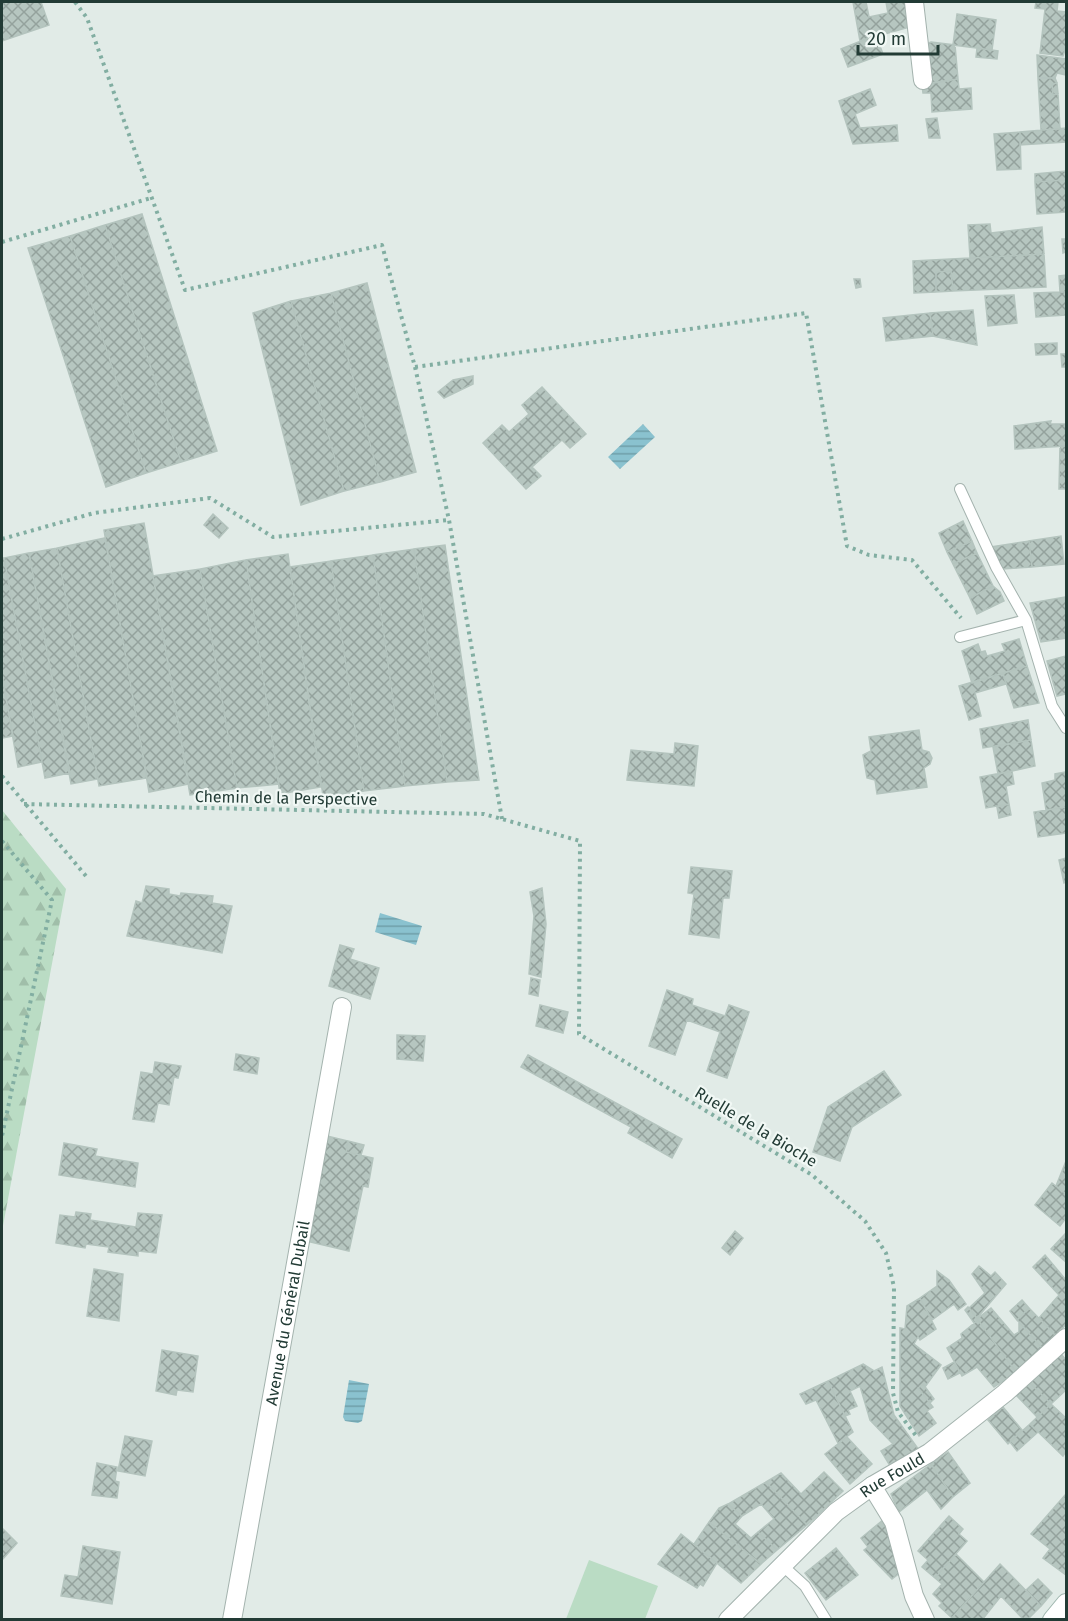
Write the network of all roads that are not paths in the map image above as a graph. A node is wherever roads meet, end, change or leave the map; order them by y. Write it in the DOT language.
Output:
graph roads {
  1 [pos="914,2"];
  2 [pos="924,80"];
  3 [pos="960,489"];
  4 [pos="1026,620"];
  5 [pos="960,637"];
  6 [pos="1066,728"];
  7 [pos="342,1007"];
  8 [pos="1066,1338"];
  9 [pos="872,1486"];
  10 [pos="783,1566"];
  11 [pos="1066,1603"];
  12 [pos="232,1620"];
  13 [pos="728,1620"];
  14 [pos="826,1620"];
  15 [pos="925,1620"];
  16 [pos="1052,1620"];
  1 -- 2 [label="street"];
  3 -- 4 [label="lane"];
  4 -- 5 [label="lane"];
  4 -- 6 [label="lane"];
  7 -- 12 [label="street, Avenue du Général Dubail"];
  8 -- 9 [label="street, Rue Fould"];
  9 -- 10 [label="street, Rue Fould"];
  9 -- 15 [label="street"];
  10 -- 13 [label="street, Rue Fould"];
  10 -- 14 [label="lane"];
  11 -- 16 [label="street"];
}
